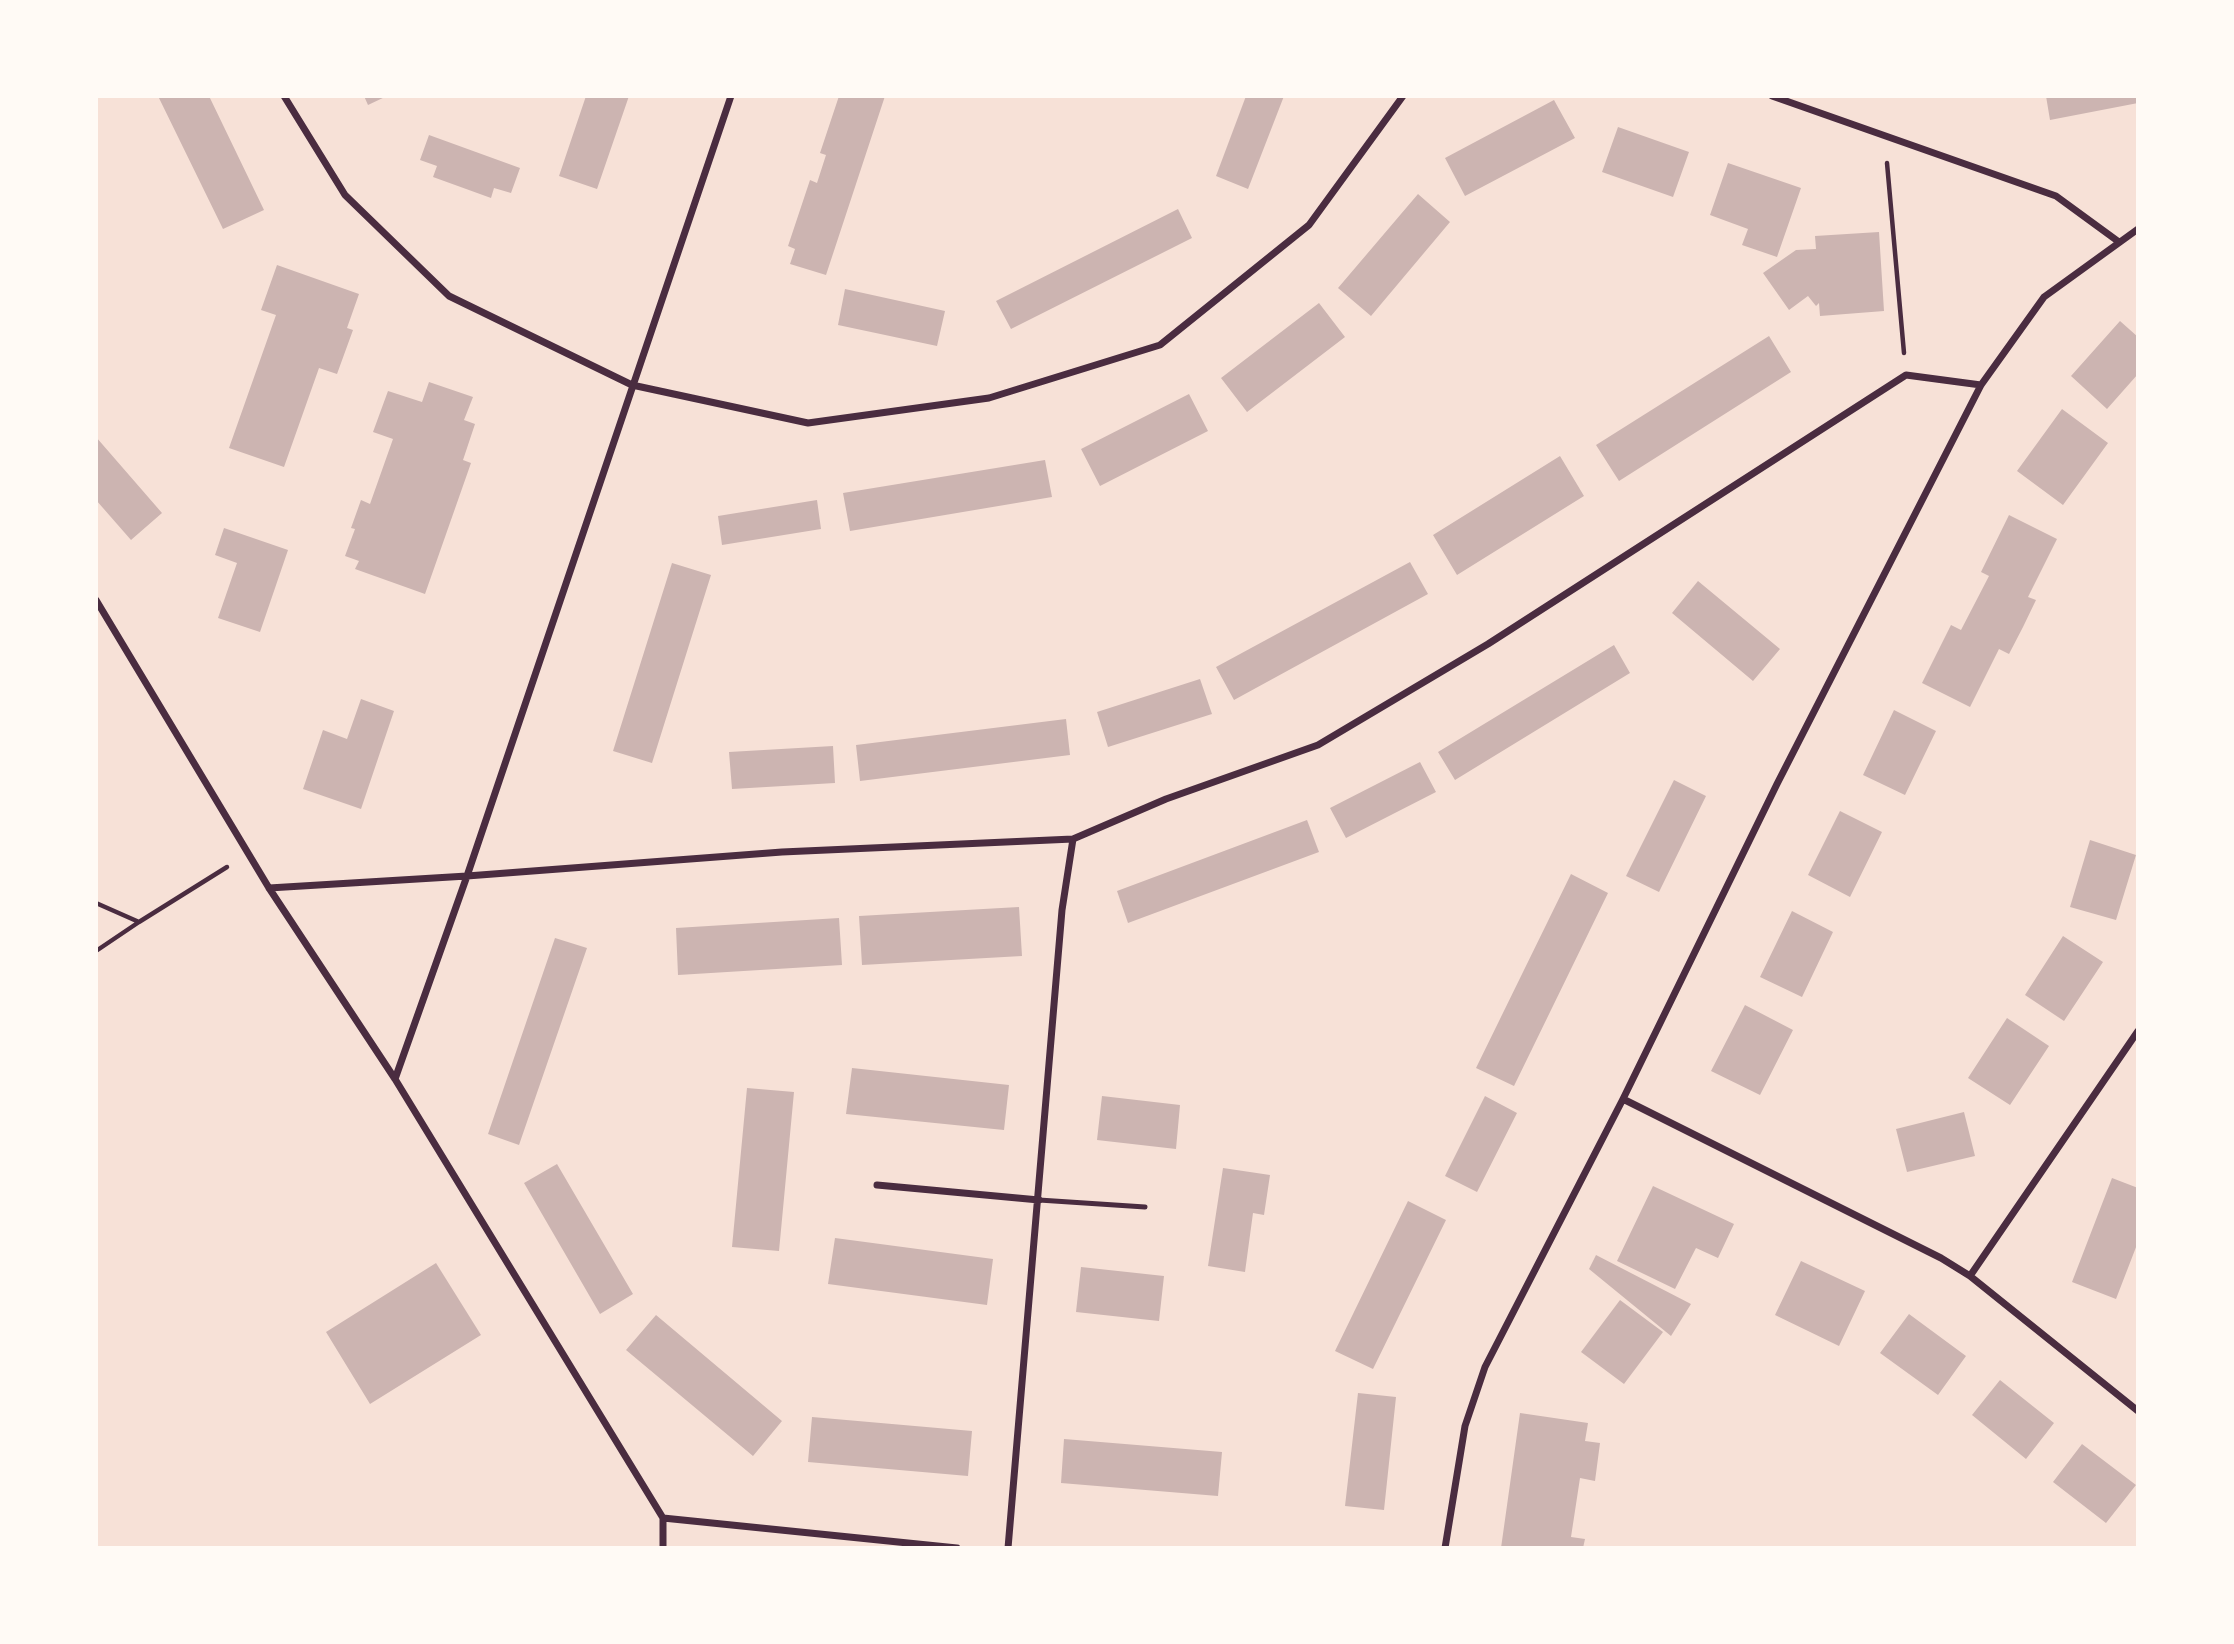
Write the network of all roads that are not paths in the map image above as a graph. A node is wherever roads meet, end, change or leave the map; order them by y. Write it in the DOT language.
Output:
graph roads {
  1 [pos="284,96"];
  2 [pos="731,96"];
  3 [pos="1403,96"];
  4 [pos="1772,96"];
  5 [pos="2138,229"];
  6 [pos="2119,242"];
  7 [pos="632,385"];
  8 [pos="1980,385"];
  9 [pos="96,600"];
  10 [pos="1073,839"];
  11 [pos="467,876"];
  12 [pos="269,888"];
  13 [pos="2138,1031"];
  14 [pos="395,1079"];
  15 [pos="1623,1099"];
  16 [pos="877,1185"];
  17 [pos="1039,1200"];
  18 [pos="1145,1207"];
  19 [pos="1970,1276"];
  20 [pos="2138,1411"];
  21 [pos="663,1518"];
  22 [pos="663,1548"];
  23 [pos="957,1548"];
  24 [pos="1009,1548"];
  25 [pos="1445,1548"];
  1 -- 7 [label="street"];
  2 -- 7 [label="street"];
  3 -- 7 [label="street"];
  4 -- 6 [label="street"];
  5 -- 6 [label="street"];
  6 -- 8 [label="street"];
  7 -- 11 [label="street"];
  8 -- 10 [label="street"];
  8 -- 15 [label="street"];
  9 -- 12 [label="street"];
  10 -- 11 [label="street"];
  10 -- 17 [label="street"];
  11 -- 12 [label="street"];
  11 -- 14 [label="street"];
  12 -- 14 [label="street"];
  13 -- 19 [label="street"];
  14 -- 21 [label="street"];
  15 -- 19 [label="street"];
  15 -- 25 [label="street"];
  16 -- 17 [label="street"];
  17 -- 18 [label="lane"];
  17 -- 24 [label="street"];
  19 -- 20 [label="street"];
  21 -- 22 [label="street"];
  21 -- 23 [label="street"];
}
